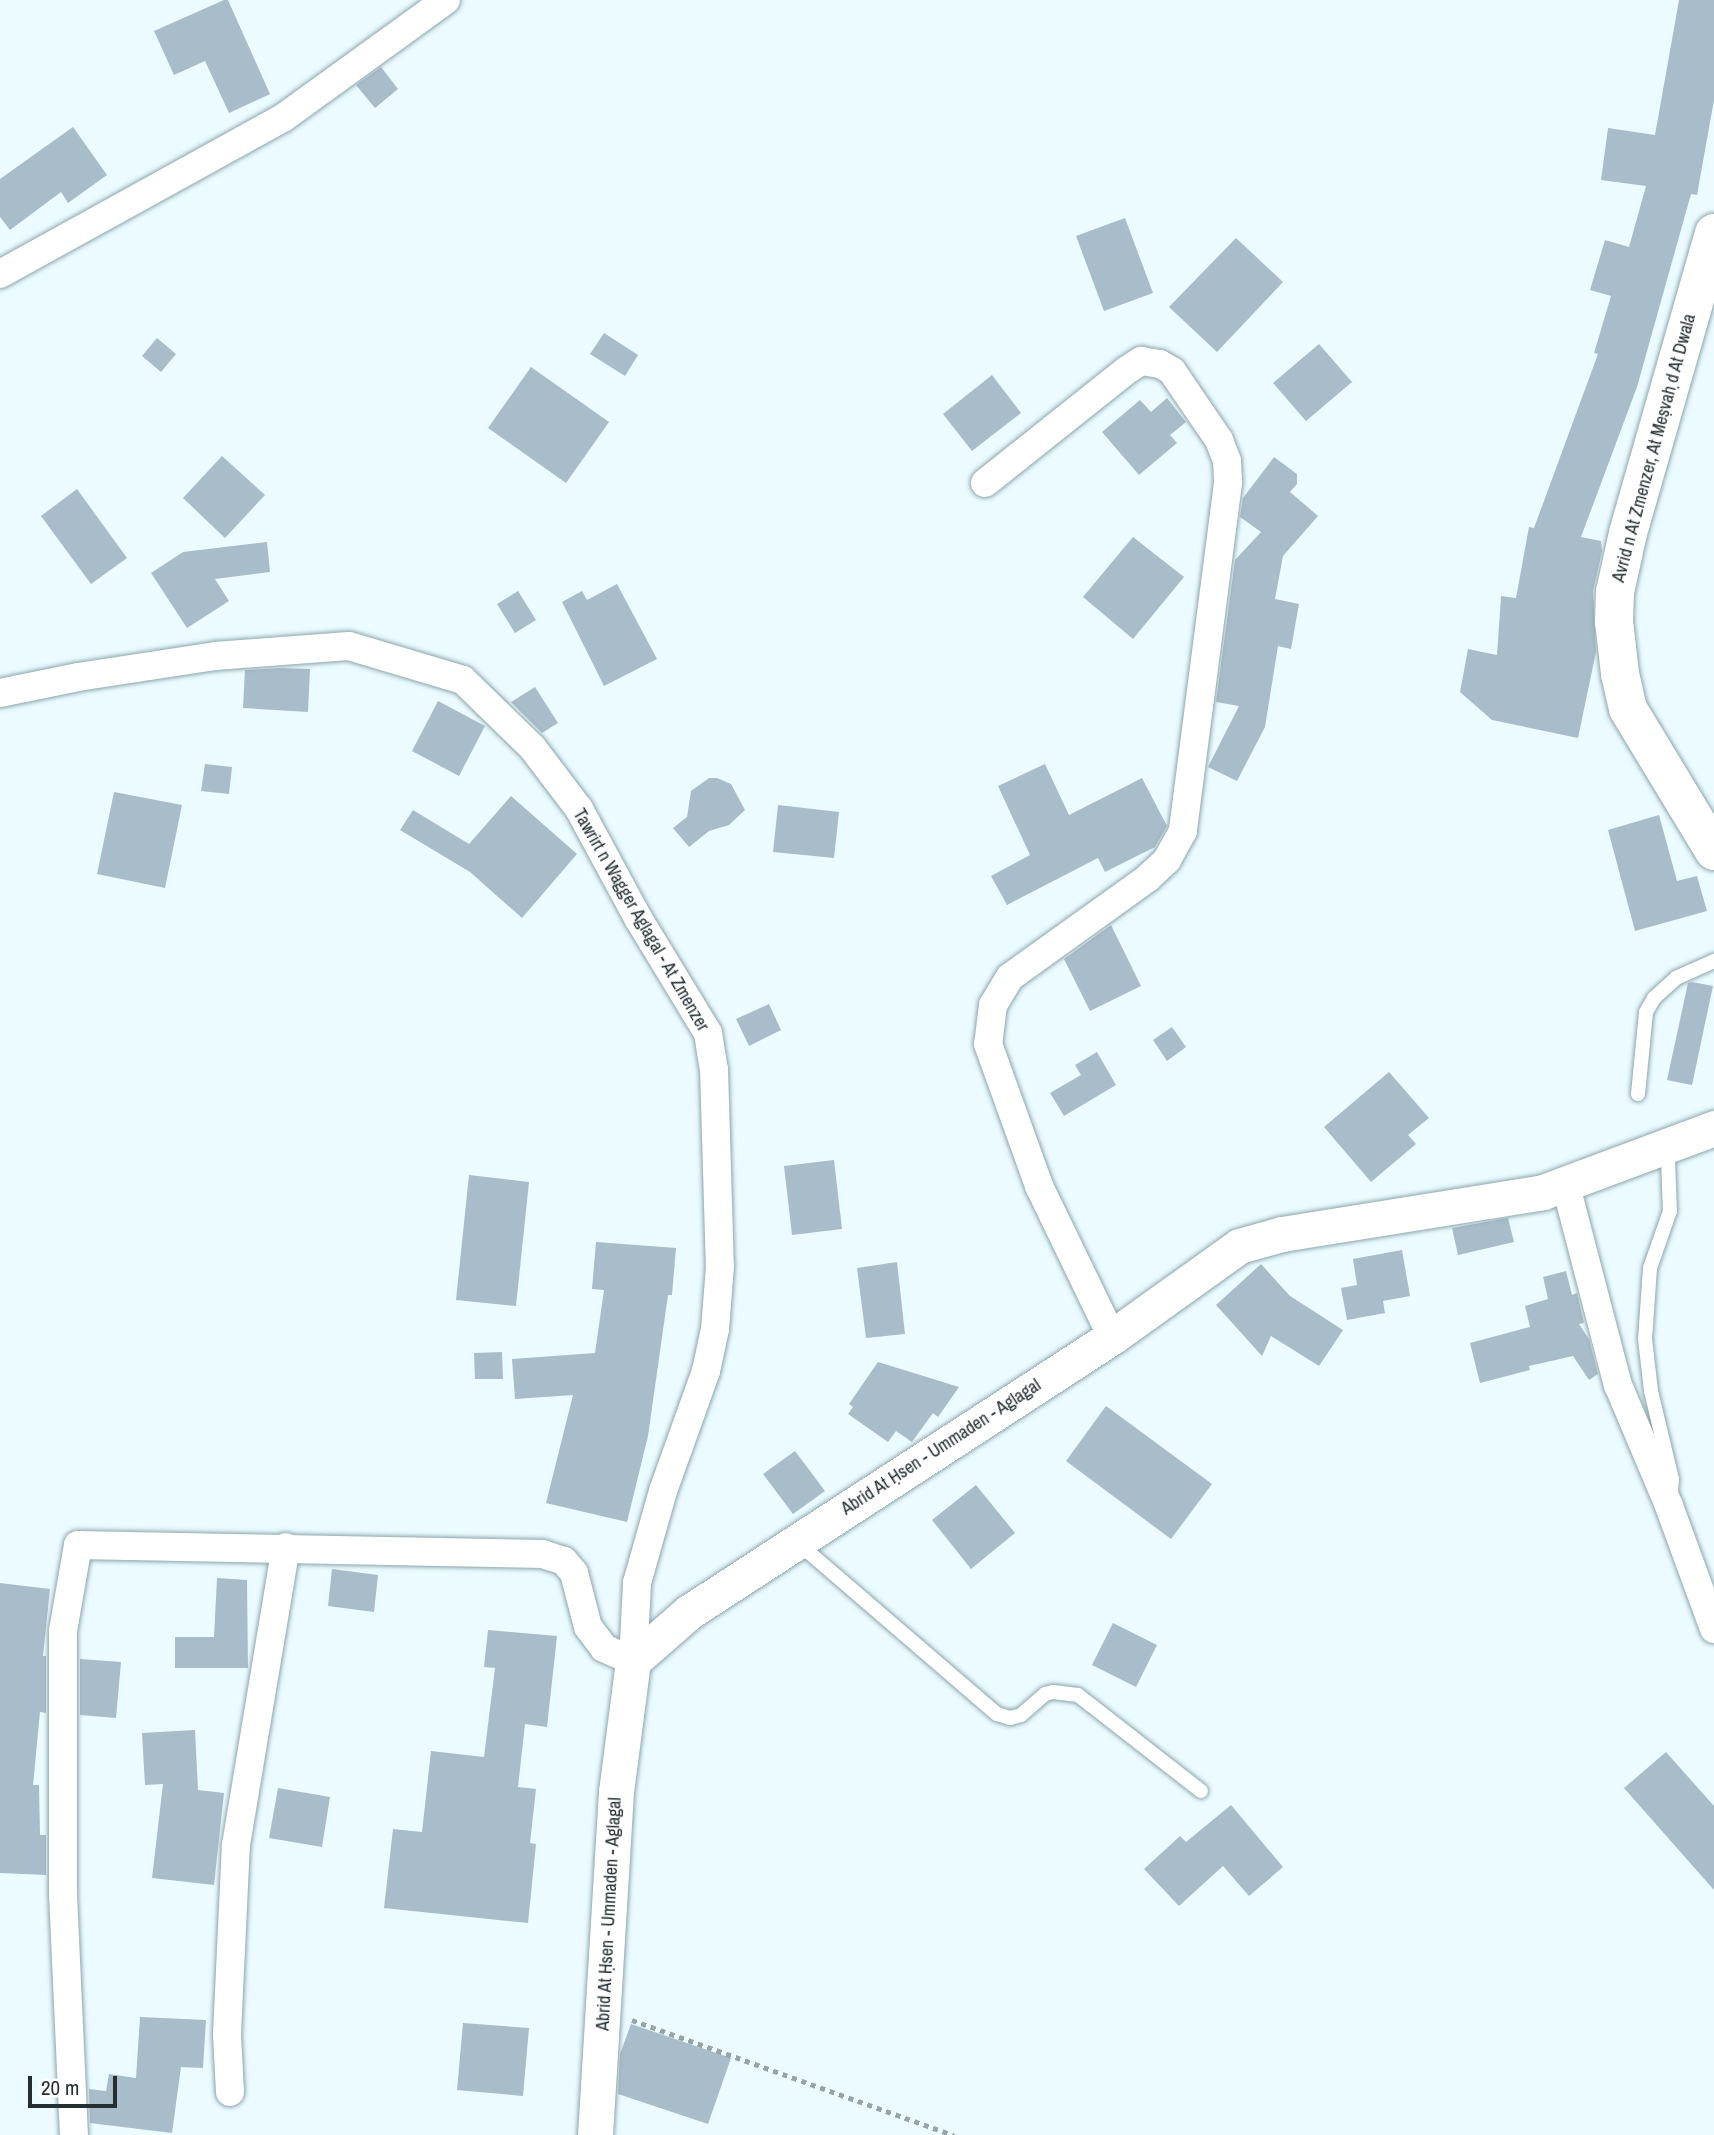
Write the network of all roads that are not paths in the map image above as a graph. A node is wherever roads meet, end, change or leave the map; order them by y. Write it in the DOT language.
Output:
graph roads {
  1 [pos="446,0"];
  2 [pos="1714,233"];
  3 [pos="0,274"];
  4 [pos="985,483"];
  5 [pos="0,693"];
  6 [pos="1714,851"];
  7 [pos="1714,961"];
  8 [pos="1638,1094"];
  9 [pos="1714,1128"];
  10 [pos="1662,1148"];
  11 [pos="1566,1186"];
  12 [pos="1112,1337"];
  13 [pos="1669,1506"];
  14 [pos="796,1542"];
  15 [pos="286,1547"];
  16 [pos="1714,1629"];
  17 [pos="633,1661"];
  18 [pos="1201,1791"];
  19 [pos="230,2092"];
  20 [pos="74,2135"];
  21 [pos="595,2135"];
  1 -- 3 [label="street"];
  2 -- 6 [label="main road, Avrid n At Zmenzer, At Meṣvaḥ d At Dwala"];
  4 -- 12 [label="street"];
  5 -- 17 [label="street, Tawrirt n Wagger Aglagal - At Zmenzer"];
  7 -- 8 [label="lane"];
  9 -- 10 [label="street, Abrid At Ḥsen - Ummaden - Aglagal"];
  10 -- 11 [label="street, Abrid At Ḥsen - Ummaden - Aglagal"];
  10 -- 13 [label="lane"];
  11 -- 12 [label="street, Abrid At Ḥsen - Ummaden - Aglagal"];
  11 -- 13 [label="street"];
  12 -- 14 [label="street, Abrid At Ḥsen - Ummaden - Aglagal"];
  13 -- 16 [label="street"];
  14 -- 17 [label="street, Abrid At Ḥsen - Ummaden - Aglagal"];
  14 -- 18 [label="lane"];
  15 -- 17 [label="street"];
  15 -- 19 [label="street"];
  15 -- 20 [label="street"];
  17 -- 21 [label="street, Abrid At Ḥsen - Ummaden - Aglagal"];
}
